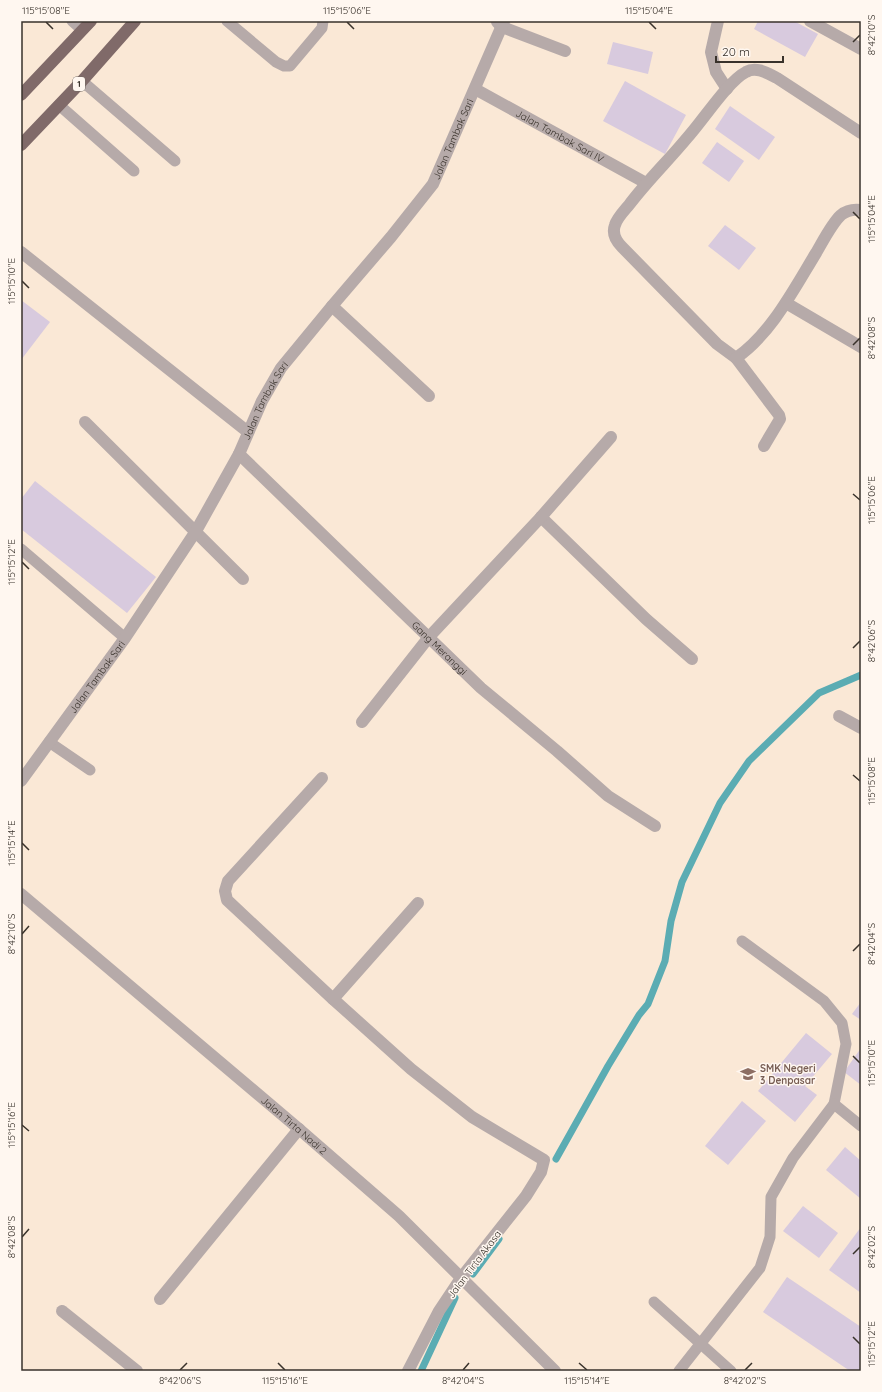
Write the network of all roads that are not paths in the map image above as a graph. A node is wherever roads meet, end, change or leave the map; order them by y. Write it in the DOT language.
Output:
graph roads {
  1 [pos="72,21"];
  2 [pos="135,21"];
  3 [pos="226,21"];
  4 [pos="323,21"];
  5 [pos="718,21"];
  6 [pos="810,21"];
  7 [pos="501,23"];
  8 [pos="87,25"];
  9 [pos="861,49"];
  10 [pos="565,51"];
  11 [pos="82,81"];
  12 [pos="727,88"];
  13 [pos="475,89"];
  14 [pos="21,95"];
  15 [pos="59,105"];
  16 [pos="861,133"];
  17 [pos="21,145"];
  18 [pos="176,161"];
  19 [pos="134,171"];
  20 [pos="646,183"];
  21 [pos="861,210"];
  22 [pos="21,252"];
  23 [pos="786,303"];
  24 [pos="332,306"];
  25 [pos="861,347"];
  26 [pos="736,358"];
  27 [pos="429,396"];
  28 [pos="85,422"];
  29 [pos="248,432"];
  30 [pos="611,437"];
  31 [pos="764,446"];
  32 [pos="239,454"];
  33 [pos="541,517"];
  34 [pos="196,531"];
  35 [pos="21,549"];
  36 [pos="243,579"];
  37 [pos="429,637"];
  38 [pos="125,638"];
  39 [pos="692,659"];
  40 [pos="839,716"];
  41 [pos="362,722"];
  42 [pos="861,728"];
  43 [pos="49,742"];
  44 [pos="90,770"];
  45 [pos="322,778"];
  46 [pos="21,781"];
  47 [pos="655,826"];
  48 [pos="21,894"];
  49 [pos="418,903"];
  50 [pos="742,941"];
  51 [pos="333,999"];
  52 [pos="834,1104"];
  53 [pos="861,1126"];
  54 [pos="299,1129"];
  55 [pos="462,1278"];
  56 [pos="160,1299"];
  57 [pos="654,1302"];
  58 [pos="62,1311"];
  59 [pos="700,1344"];
  60 [pos="137,1371"];
  61 [pos="408,1371"];
  62 [pos="555,1371"];
  63 [pos="679,1371"];
  64 [pos="731,1371"];
  1 -- 8 [label="lane"];
  2 -- 11 [label="highway, 1"];
  3 -- 4 [label="lane"];
  5 -- 12 [label="street"];
  6 -- 9 [label="street"];
  7 -- 10 [label="street"];
  7 -- 13 [label="street, Jalan Tambak Sari"];
  8 -- 14 [label="highway"];
  11 -- 15 [label="highway, 1"];
  11 -- 18 [label="lane"];
  12 -- 16 [label="street"];
  12 -- 20 [label="street"];
  13 -- 20 [label="street, Jalan Tambak Sari IV"];
  13 -- 24 [label="street, Jalan Tambak Sari"];
  15 -- 17 [label="highway, 1"];
  15 -- 19 [label="lane"];
  20 -- 26 [label="street"];
  21 -- 23 [label="street"];
  22 -- 29 [label="street"];
  23 -- 25 [label="street"];
  23 -- 26 [label="street"];
  24 -- 27 [label="street"];
  24 -- 29 [label="street, Jalan Tambak Sari"];
  26 -- 31 [label="street"];
  28 -- 34 [label="street"];
  29 -- 32 [label="street, Jalan Tambak Sari"];
  30 -- 33 [label="street"];
  32 -- 34 [label="street, Jalan Tambak Sari"];
  32 -- 37 [label="street, Gang Meranggi"];
  33 -- 37 [label="street"];
  33 -- 39 [label="street"];
  34 -- 36 [label="street"];
  34 -- 38 [label="street, Jalan Tambak Sari"];
  35 -- 38 [label="lane"];
  37 -- 41 [label="street"];
  37 -- 47 [label="street, Gang Meranggi"];
  38 -- 43 [label="street, Jalan Tambak Sari"];
  40 -- 42 [label="street"];
  43 -- 44 [label="lane"];
  43 -- 46 [label="street, Jalan Tambak Sari"];
  45 -- 51 [label="street"];
  48 -- 54 [label="street, Jalan Tirta Nadi 2"];
  49 -- 51 [label="street"];
  50 -- 52 [label="lane"];
  51 -- 55 [label="street, Jalan Tirta Akasa"];
  52 -- 53 [label="lane"];
  52 -- 59 [label="lane"];
  54 -- 55 [label="street, Jalan Tirta Nadi 2"];
  54 -- 56 [label="street"];
  55 -- 61 [label="street, Jalan Tirta Akasa"];
  55 -- 62 [label="street, Jalan Tirta Nadi 2"];
  57 -- 59 [label="lane"];
  58 -- 60 [label="street"];
  59 -- 63 [label="lane"];
  59 -- 64 [label="lane"];
}
